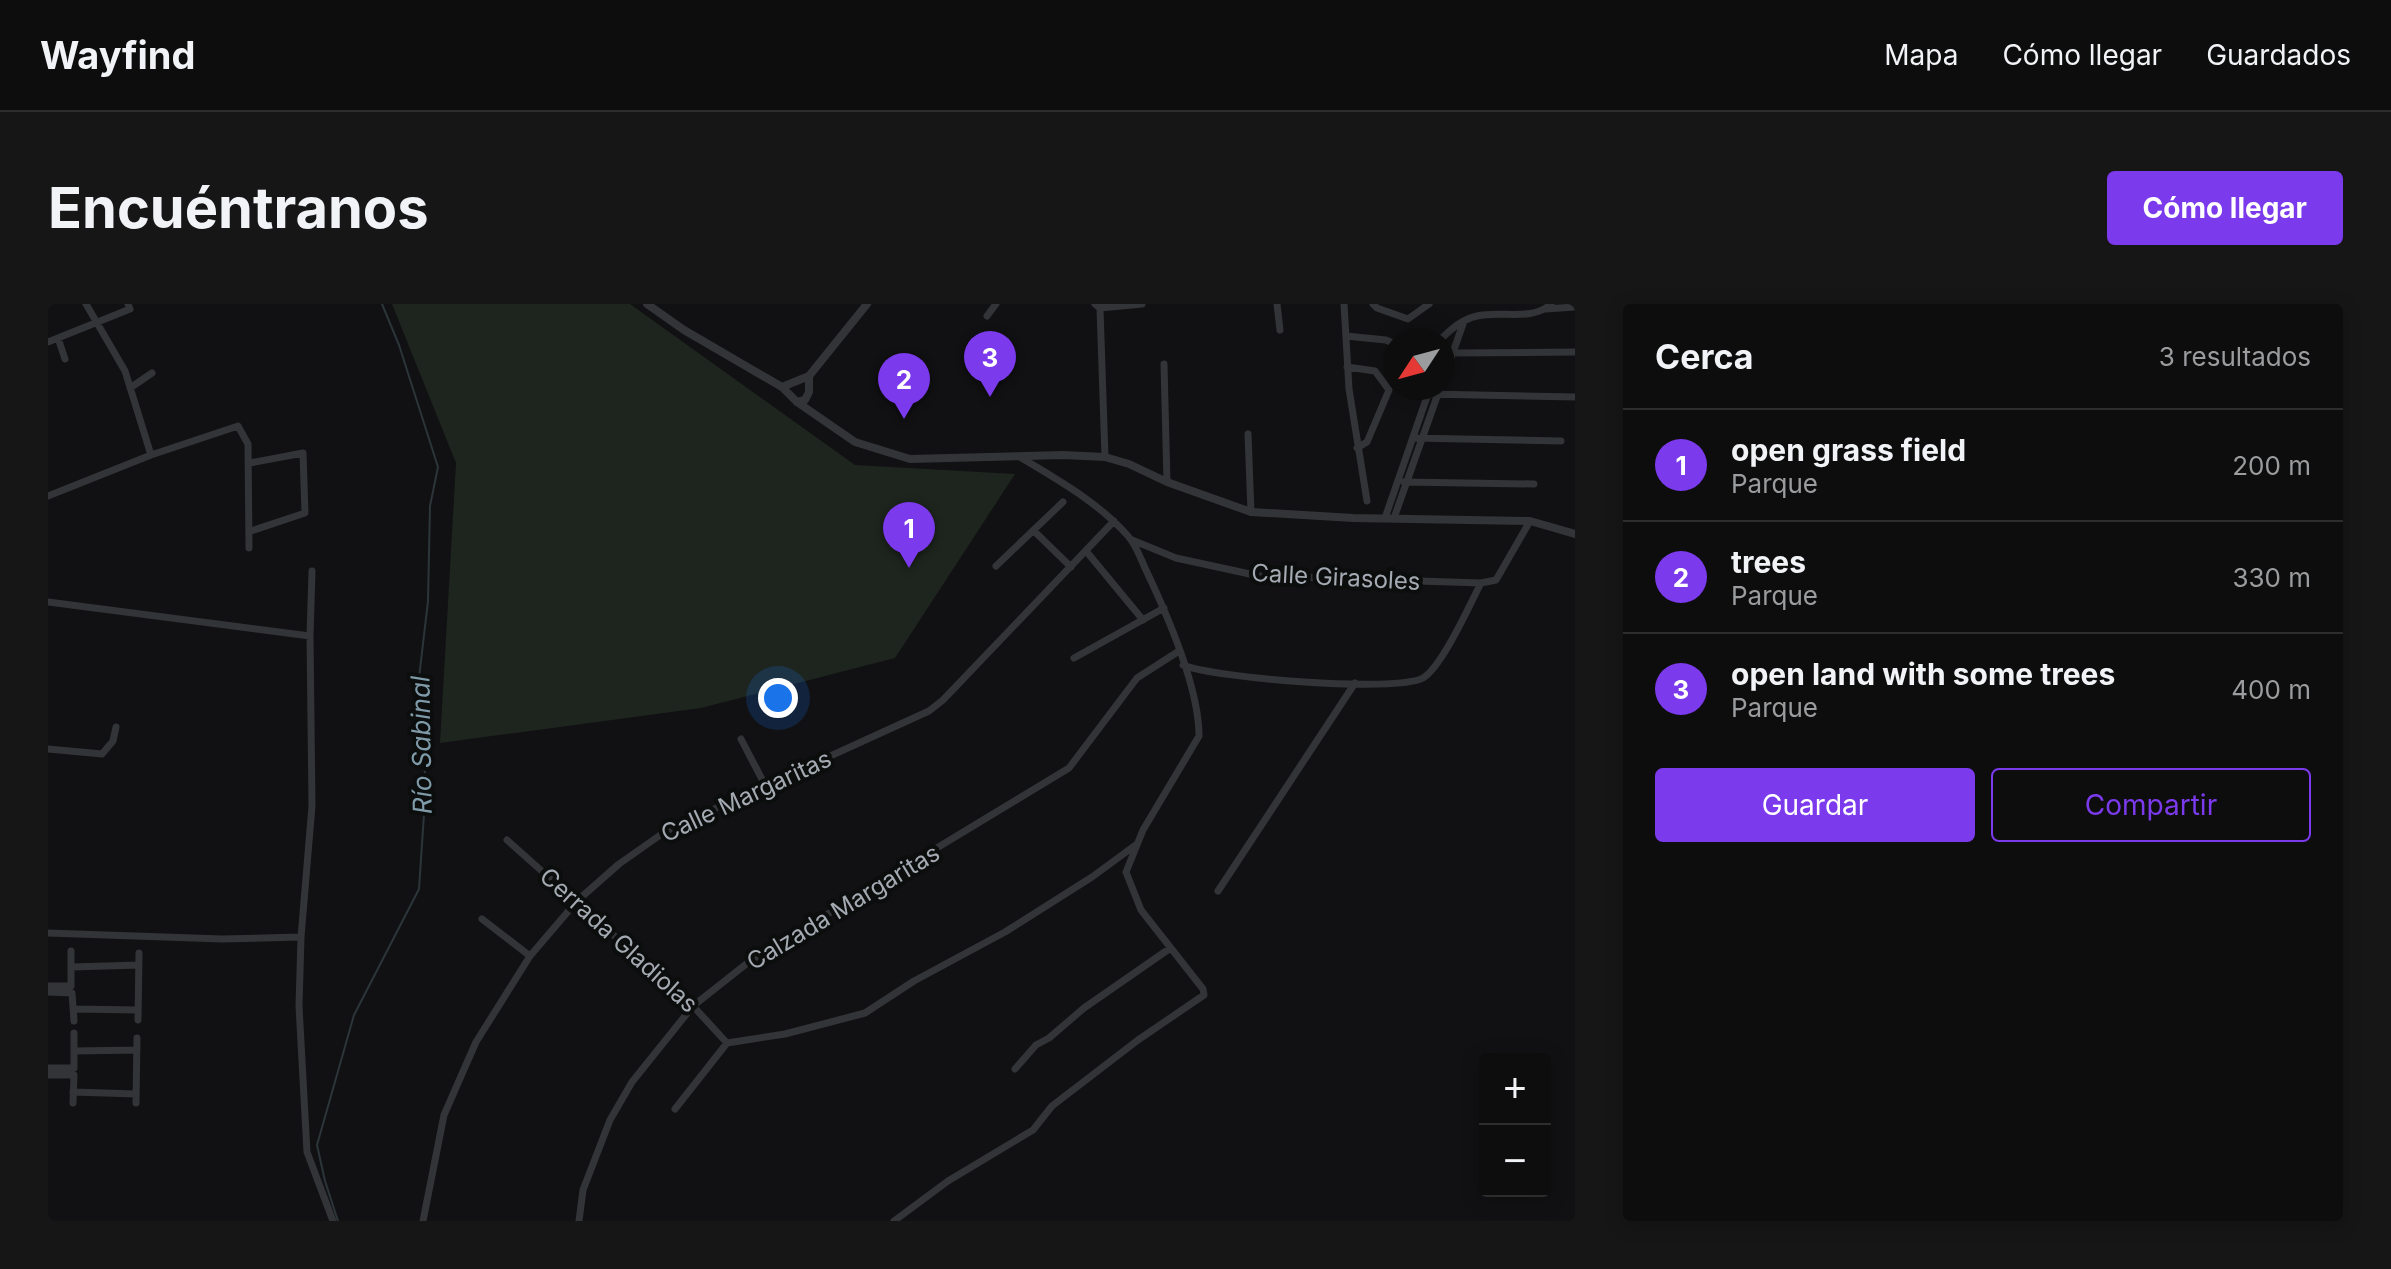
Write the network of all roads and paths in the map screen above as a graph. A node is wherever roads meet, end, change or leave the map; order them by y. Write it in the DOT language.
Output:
graph roads {
  1 [pos="86,304"];
  2 [pos="647,304"];
  3 [pos="867,304"];
  4 [pos="996,304"];
  5 [pos="1142,304"];
  6 [pos="1277,304"];
  7 [pos="1344,304"];
  8 [pos="1373,304"];
  9 [pos="1429,304"];
  10 [pos="1099,305"];
  11 [pos="129,306"];
  12 [pos="1548,306"];
  13 [pos="1575,307"];
  14 [pos="987,316"];
  15 [pos="1464,321"];
  16 [pos="95,322"];
  17 [pos="1455,328"];
  18 [pos="48,329"];
  19 [pos="1280,330"];
  20 [pos="1346,336"];
  21 [pos="53,340"];
  22 [pos="1383,340"];
  23 [pos="1455,345"];
  24 [pos="1575,352"];
  25 [pos="1455,353"];
  26 [pos="65,359"];
  27 [pos="1164,364"];
  28 [pos="1347,367"];
  29 [pos="152,373"];
  30 [pos="809,376"];
  31 [pos="782,387"];
  32 [pos="130,388"];
  33 [pos="1455,393"];
  34 [pos="1575,397"];
  35 [pos="1426,400"];
  36 [pos="1436,400"];
  37 [pos="797,402"];
  38 [pos="1248,434"];
  39 [pos="1413,438"];
  40 [pos="1423,440"];
  41 [pos="1561,441"];
  42 [pos="1357,448"];
  43 [pos="151,455"];
  44 [pos="1020,457"];
  45 [pos="1105,457"];
  46 [pos="250,463"];
  47 [pos="1398,481"];
  48 [pos="1167,482"];
  49 [pos="1408,483"];
  50 [pos="1534,484"];
  51 [pos="48,496"];
  52 [pos="1367,501"];
  53 [pos="1063,502"];
  54 [pos="1251,512"];
  55 [pos="1390,518"];
  56 [pos="1114,521"];
  57 [pos="1530,521"];
  58 [pos="251,531"];
  59 [pos="1034,531"];
  60 [pos="1575,534"];
  61 [pos="1132,540"];
  62 [pos="249,548"];
  63 [pos="1086,551"];
  64 [pos="996,566"];
  65 [pos="1071,567"];
  66 [pos="312,571"];
  67 [pos="1481,583"];
  68 [pos="48,602"];
  69 [pos="1164,608"];
  70 [pos="1143,620"];
  71 [pos="310,636"];
  72 [pos="1179,651"];
  73 [pos="1074,658"];
  74 [pos="1183,665"];
  75 [pos="1355,683"];
  76 [pos="116,727"];
  77 [pos="741,739"];
  78 [pos="48,749"];
  79 [pos="765,785"];
  80 [pos="507,840"];
  81 [pos="1139,842"];
  82 [pos="1218,891"];
  83 [pos="577,901"];
  84 [pos="482,919"];
  85 [pos="48,933"];
  86 [pos="301,937"];
  87 [pos="1169,949"];
  88 [pos="71,951"];
  89 [pos="139,953"];
  90 [pos="530,956"];
  91 [pos="139,965"];
  92 [pos="72,967"];
  93 [pos="48,986"];
  94 [pos="48,992"];
  95 [pos="693,1006"];
  96 [pos="73,1009"];
  97 [pos="138,1010"];
  98 [pos="138,1020"];
  99 [pos="74,1021"];
  100 [pos="74,1033"];
  101 [pos="137,1038"];
  102 [pos="727,1043"];
  103 [pos="137,1050"];
  104 [pos="75,1051"];
  105 [pos="48,1068"];
  106 [pos="1015,1069"];
  107 [pos="48,1075"];
  108 [pos="73,1092"];
  109 [pos="136,1094"];
  110 [pos="73,1103"];
  111 [pos="136,1103"];
  112 [pos="675,1109"];
  113 [pos="333,1221"];
  114 [pos="423,1221"];
  115 [pos="579,1221"];
  116 [pos="894,1221"];
  1 -- 16 [label="street"];
  2 -- 31 [label="street"];
  3 -- 30 [label="street"];
  4 -- 14 [label="street"];
  5 -- 10 [label="street"];
  6 -- 19 [label="street"];
  7 -- 20 [label="street"];
  8 -- 9 [label="street"];
  10 -- 45 [label="street"];
  11 -- 16 [label="street"];
  12 -- 13 [label="street"];
  12 -- 15 [label="street"];
  15 -- 17 [label="street"];
  15 -- 23 [label="street"];
  16 -- 21 [label="street"];
  16 -- 32 [label="street"];
  18 -- 21 [label="street"];
  20 -- 22 [label="street"];
  20 -- 28 [label="street"];
  21 -- 26 [label="street"];
  24 -- 25 [label="street"];
  27 -- 48 [label="street"];
  28 -- 42 [label="street"];
  28 -- 42 [label="street"];
  29 -- 32 [label="street"];
  30 -- 31 [label="street"];
  30 -- 37 [label="street"];
  31 -- 37 [label="street"];
  32 -- 43 [label="street"];
  33 -- 34 [label="street"];
  35 -- 39 [label="street"];
  36 -- 40 [label="street"];
  37 -- 44 [label="street"];
  38 -- 54 [label="street"];
  39 -- 40 [label="street"];
  39 -- 47 [label="street"];
  40 -- 41 [label="street"];
  40 -- 49 [label="street"];
  42 -- 52 [label="street"];
  43 -- 46 [label="street"];
  43 -- 51 [label="street"];
  44 -- 45 [label="street"];
  44 -- 56 [label="street"];
  45 -- 48 [label="street"];
  46 -- 58 [label="street"];
  46 -- 58 [label="street"];
  47 -- 49 [label="street"];
  47 -- 55 [label="street"];
  48 -- 54 [label="street"];
  49 -- 50 [label="street"];
  49 -- 55 [label="street"];
  53 -- 59 [label="street"];
  54 -- 55 [label="street"];
  55 -- 57 [label="street"];
  56 -- 61 [label="street"];
  56 -- 63 [label="street, Calle Margaritas"];
  57 -- 60 [label="street"];
  57 -- 67 [label="street, Calle Girasoles"];
  58 -- 62 [label="street"];
  59 -- 64 [label="street"];
  59 -- 65 [label="street"];
  61 -- 67 [label="street, Calle Girasoles"];
  61 -- 69 [label="street"];
  63 -- 65 [label="street, Calle Margaritas"];
  63 -- 70 [label="street"];
  65 -- 79 [label="street, Calle Margaritas"];
  66 -- 71 [label="street"];
  67 -- 75 [label="street"];
  68 -- 71 [label="street"];
  69 -- 70 [label="street"];
  69 -- 72 [label="street"];
  70 -- 73 [label="street"];
  71 -- 86 [label="street"];
  72 -- 74 [label="street"];
  72 -- 95 [label="street, Calzada Margaritas"];
  74 -- 75 [label="street"];
  74 -- 81 [label="street"];
  75 -- 82 [label="street"];
  76 -- 78 [label="street"];
  77 -- 79 [label="street"];
  79 -- 83 [label="street, Calle Margaritas"];
  80 -- 83 [label="street, Cerrada Gladiolas"];
  81 -- 87 [label="street"];
  81 -- 102 [label="street"];
  83 -- 90 [label="street, Calle Margaritas"];
  83 -- 95 [label="street, Cerrada Gladiolas"];
  84 -- 90 [label="street"];
  85 -- 86 [label="street"];
  86 -- 113 [label="street"];
  87 -- 106 [label="street"];
  87 -- 116 [label="street"];
  88 -- 92 [label="street"];
  89 -- 91 [label="street"];
  90 -- 114 [label="street, Calle Margaritas"];
  91 -- 92 [label="street"];
  91 -- 97 [label="street"];
  92 -- 93 [label="street"];
  94 -- 96 [label="street"];
  95 -- 102 [label="street, Cerrada Gladiolas"];
  95 -- 115 [label="street, Calzada Margaritas"];
  96 -- 97 [label="street"];
  96 -- 99 [label="street"];
  97 -- 98 [label="street"];
  100 -- 104 [label="street"];
  101 -- 103 [label="street"];
  102 -- 112 [label="street"];
  103 -- 104 [label="street"];
  103 -- 109 [label="street"];
  104 -- 105 [label="street"];
  107 -- 108 [label="street"];
  108 -- 109 [label="street"];
  108 -- 110 [label="street"];
  109 -- 111 [label="street"];
}
